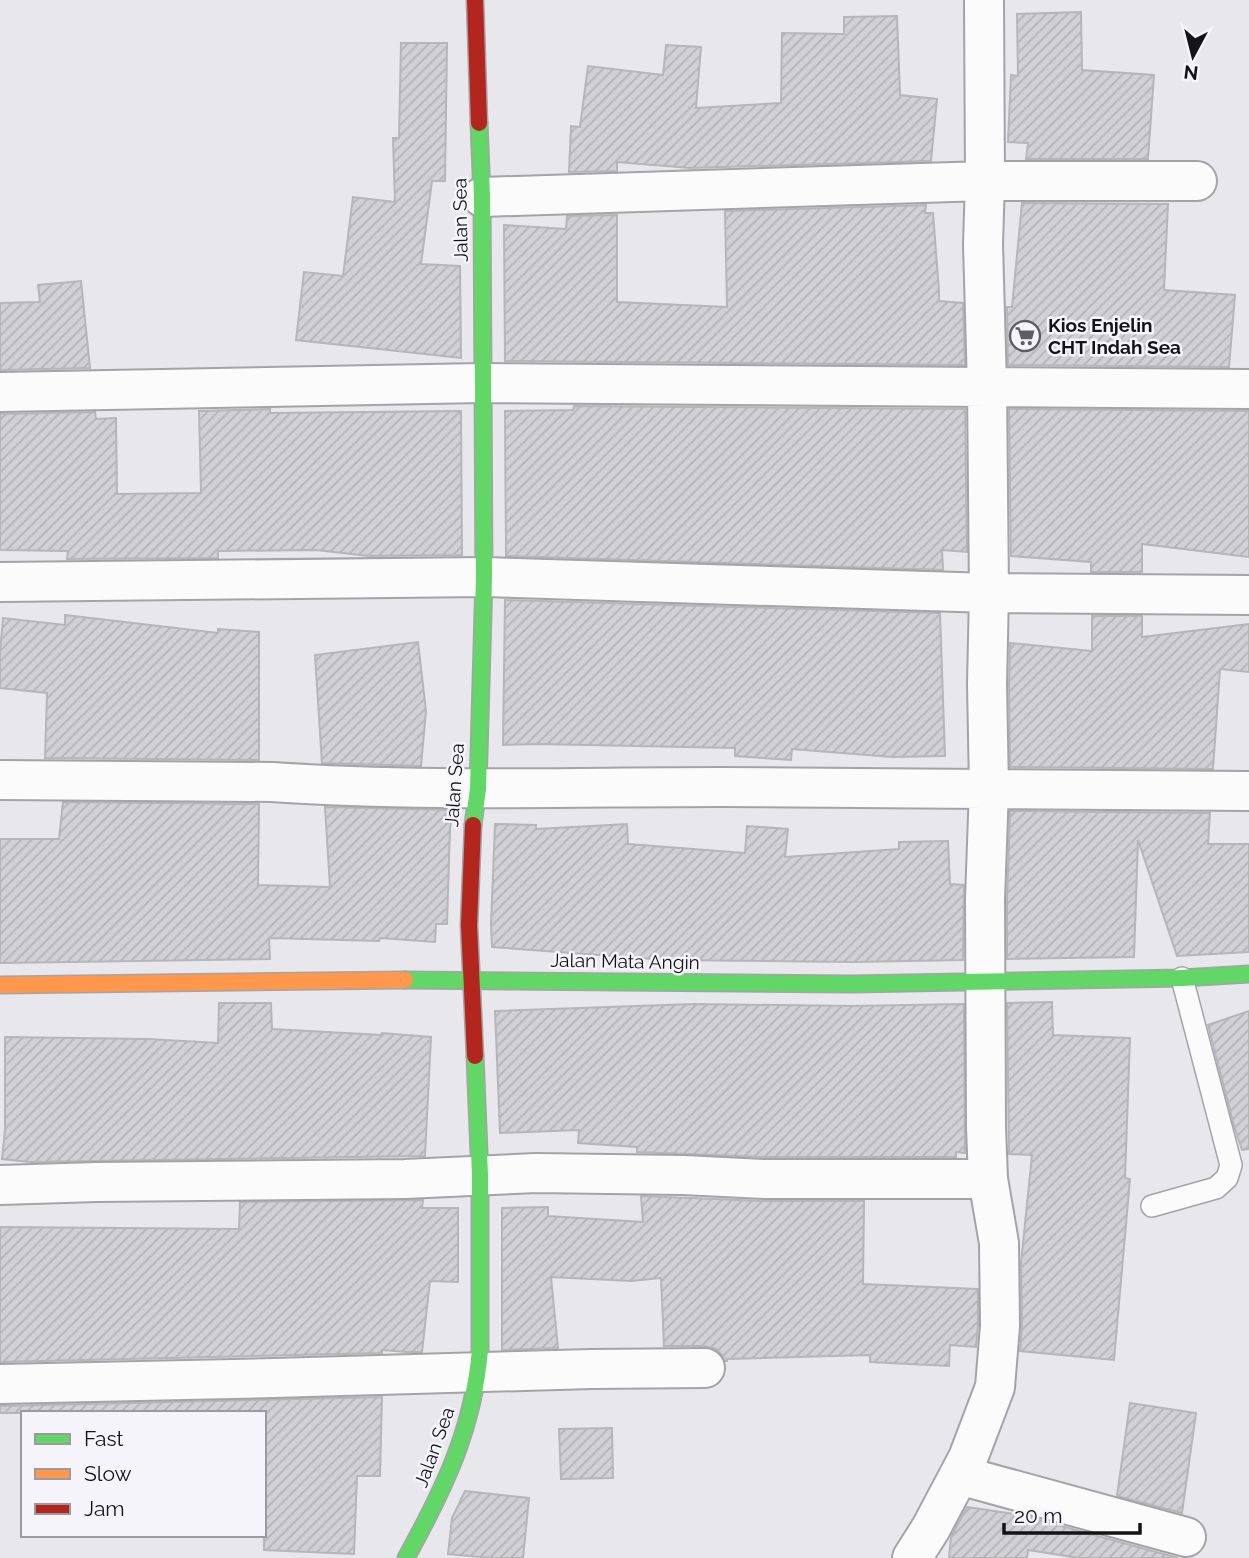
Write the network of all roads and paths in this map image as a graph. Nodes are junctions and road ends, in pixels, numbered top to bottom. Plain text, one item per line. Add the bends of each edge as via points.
1 (475, 0) edge
2 (984, 0) edge
3 (985, 181) junction
4 (1196, 181) dead end
5 (482, 197) junction
6 (482, 383) junction
7 (987, 386) junction
8 (1249, 388) edge
9 (0, 392) edge
10 (484, 577) junction
11 (0, 582) edge
12 (989, 593) junction
13 (1249, 595) edge
14 (0, 780) edge
15 (478, 789) junction
16 (989, 789) junction
17 (1249, 790) edge
18 (1249, 974) edge
19 (1182, 978) junction
20 (472, 980) junction
21 (985, 982) junction
22 (0, 985) edge
23 (480, 1176) junction
24 (988, 1180) junction
25 (0, 1185) edge
26 (1152, 1206) dead end
27 (705, 1367) dead end
28 (478, 1373) junction
29 (0, 1384) edge
30 (959, 1475) junction
31 (1186, 1536) dead end
32 (406, 1558) edge
33 (912, 1558) edge

1 - 5 street, Jalan Sea
2 - 3 street
3 - 4 street
3 - 5 street
3 - 7 street
5 - 6 street, Jalan Sea
6 - 7 street
6 - 9 street
6 - 10 street, Jalan Sea
7 - 8 street
7 - 12 street
10 - 11 street
10 - 12 street
10 - 15 street, Jalan Sea
12 - 13 street
12 - 16 street
14 - 15 street
15 - 16 street
15 - 20 street, Jalan Sea via 472,829
16 - 17 street
16 - 21 street
18 - 19 street, Jalan Mata Angin
19 - 21 street, Jalan Mata Angin
19 - 26 lane via 1231,1165 1227,1178 1216,1188
20 - 21 street, Jalan Mata Angin
20 - 22 street, Jalan Mata Angin
20 - 23 street, Jalan Sea
21 - 24 street
23 - 24 street via 562,1173
23 - 25 street
23 - 28 street, Jalan Sea
24 - 30 street via 999,1243 995,1387
27 - 28 street
28 - 29 street
28 - 32 street, Jalan Sea via 465,1434
30 - 31 street
30 - 33 street

